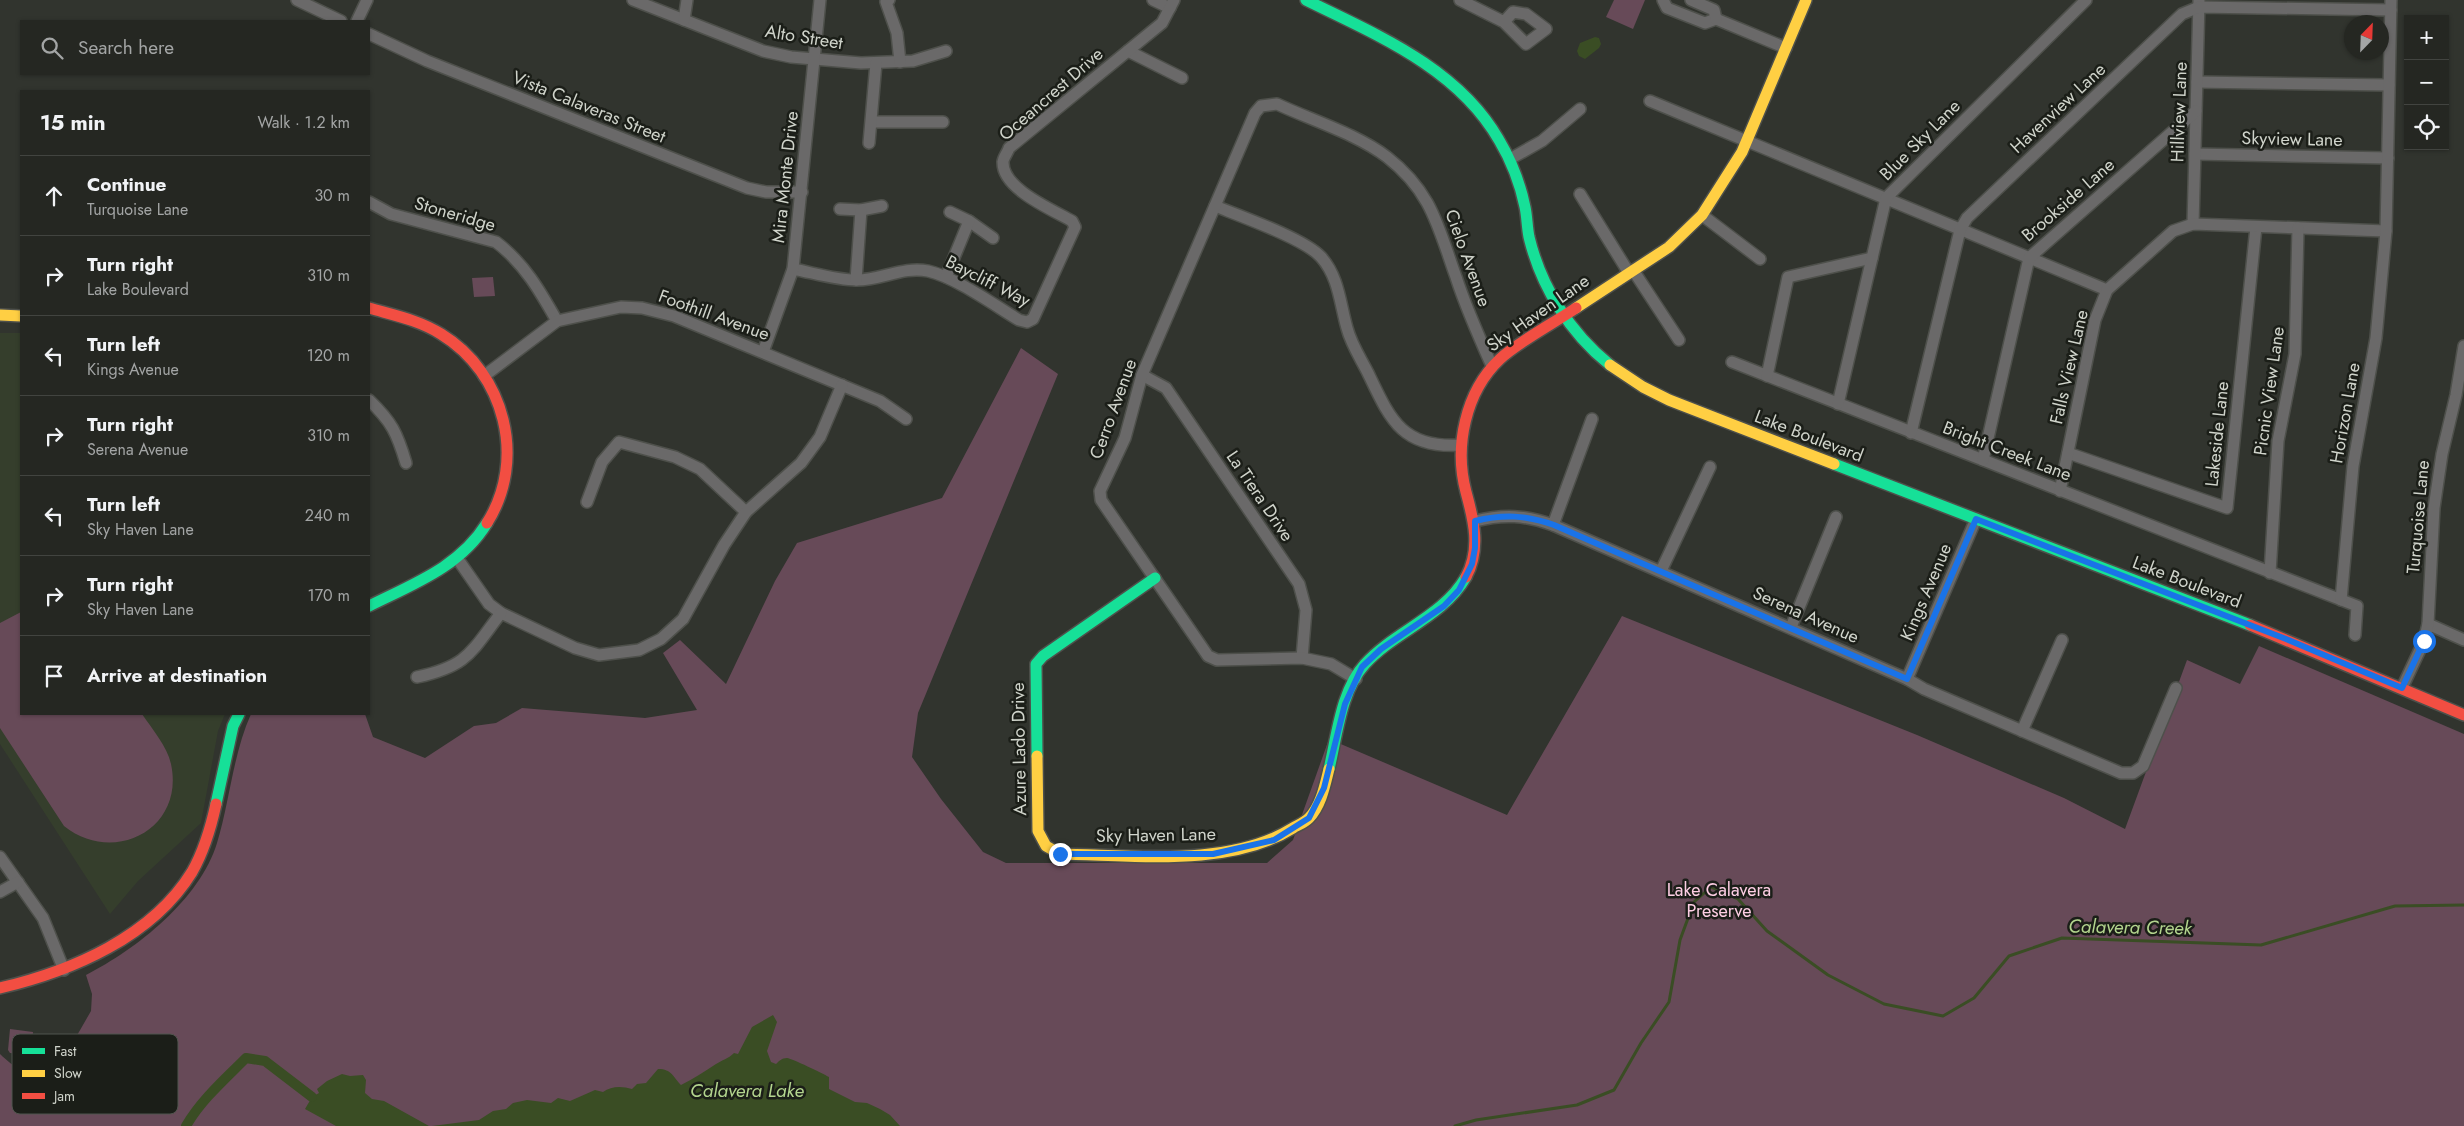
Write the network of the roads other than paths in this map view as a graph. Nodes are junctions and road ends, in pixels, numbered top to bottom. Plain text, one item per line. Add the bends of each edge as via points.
1 (296, 0) edge
2 (366, 0) edge
3 (633, 0) edge
4 (687, 0) edge
5 (820, 0) edge
6 (889, 0) edge
7 (1153, 0) edge
8 (1306, 0) edge
9 (1460, 0) edge
10 (1663, 0) edge
11 (1691, 0) edge
12 (1806, 0) edge
13 (2086, 0) edge
14 (1172, 4) edge
15 (2200, 4) edge
16 (2391, 5) edge
17 (1716, 19) junction
18 (339, 20) edge
19 (357, 20) edge
20 (684, 20) junction
21 (1504, 22) dead end
22 (370, 34) edge
23 (1786, 48) junction
24 (946, 51) dead end
25 (1128, 51) junction
26 (814, 59) junction
27 (900, 62) junction
28 (876, 63) junction
29 (1182, 78) dead end
30 (2197, 82) junction
31 (2389, 85) junction
32 (1650, 101) dead end
33 (1268, 104) joint
34 (1580, 109) dead end
35 (2196, 111) junction
36 (872, 122) junction
37 (942, 122) dead end
38 (1746, 141) junction
39 (869, 143) dead end
40 (2195, 154) junction
41 (2388, 158) junction
42 (1510, 159) junction
43 (802, 192) junction
44 (1580, 194) dead end
45 (1886, 198) junction
46 (370, 203) edge
47 (882, 206) dead end
48 (1215, 206) junction
49 (840, 209) dead end
50 (861, 210) junction
51 (950, 212) dead end
52 (1702, 215) junction
53 (969, 221) junction
54 (1073, 223) joint
55 (2193, 224) junction
56 (2256, 227) junction
57 (2298, 228) junction
58 (1960, 230) junction
59 (2386, 231) junction
60 (993, 238) dead end
61 (1872, 258) junction
62 (2029, 258) junction
63 (1760, 259) dead end
64 (793, 269) junction
65 (1631, 271) junction
66 (946, 277) junction
67 (856, 280) junction
68 (2107, 290) junction
69 (370, 308) edge
70 (0, 315) edge
71 (20, 316) edge
72 (1562, 316) junction
73 (557, 321) junction
74 (1679, 340) dead end
75 (2464, 350) edge
76 (763, 352) junction
77 (1732, 362) dead end
78 (1492, 366) junction
79 (1142, 375) junction
80 (484, 376) junction
81 (1767, 376) junction
82 (842, 386) junction
83 (370, 401) edge
84 (1838, 404) junction
85 (906, 419) dead end
86 (1592, 420) dead end
87 (1911, 433) junction
88 (1461, 445) junction
89 (2068, 453) junction
90 (1983, 460) junction
91 (406, 463) dead end
92 (1710, 467) dead end
93 (2060, 491) junction
94 (587, 502) dead end
95 (746, 512) junction
96 (1836, 517) dead end
97 (1976, 519) junction
98 (1475, 521) junction
99 (1554, 525) junction
100 (457, 558) junction
101 (1661, 571) junction
102 (2270, 572) junction
103 (1156, 578) junction
104 (2342, 600) junction
105 (370, 605) edge
106 (501, 613) junction
107 (2428, 624) junction
108 (1792, 627) junction
109 (2355, 635) dead end
110 (2062, 640) dead end
111 (2464, 640) edge
112 (1302, 658) junction
113 (417, 677) dead end
114 (1356, 679) junction
115 (1907, 679) junction
116 (2176, 688) dead end
117 (2402, 688) junction
118 (238, 715) edge
119 (2464, 715) edge
120 (2022, 731) junction
121 (1038, 831) joint
122 (0, 857) edge
123 (18, 882) junction
124 (0, 892) edge
125 (64, 970) junction
126 (0, 988) edge

1 - 18 street
2 - 19 street
3 - 20 street, Alto Street
4 - 20 street
5 - 26 street, Mira Monte Drive
6 - 27 street via 886,2 897,33
7 - 14 street
8 - 42 street, Lake Boulevard via 1401,49 1444,76 1487,121
9 - 21 street
10 - 17 street via 1667,8 1705,24
11 - 17 street via 1714,10
12 - 23 street, Sky Haven Lane
13 - 45 street, Blue Sky Lane
14 - 25 street, Oceancrest Drive via 1162,22
15 - 16 street, Havenview Lane
15 - 30 street, Hillview Lane
15 - 58 street, Havenview Lane via 2182,14 1967,218
16 - 31 street, Horizon Lane
17 - 23 street
20 - 26 street, Alto Street via 763,51
22 - 43 street, Vista Calaveras Street via 427,61 747,188 766,192
23 - 38 street, Sky Haven Lane
24 - 27 street, Alto Street
25 - 29 street
25 - 54 street, Oceancrest Drive via 1009,148 1003,162 1005,172 1021,193
26 - 28 street, Alto Street
26 - 43 street, Mira Monte Drive
27 - 28 street, Alto Street
28 - 36 street
30 - 31 street
30 - 35 street, Hillview Lane
31 - 41 street, Horizon Lane
32 - 38 street
33 - 48 street, Cerro Avenue via 1255,113
33 - 78 street, Cielo Avenue via 1277,104 1366,144 1407,174 1438,223 1476,332
34 - 42 street via 1542,141
35 - 40 street, Hillview Lane
35 - 62 street, Brookside Lane
36 - 37 street
36 - 39 street
38 - 45 street
38 - 52 street, Sky Haven Lane
40 - 41 street, Skyview Lane
40 - 55 street, Hillview Lane
41 - 59 street, Horizon Lane
42 - 72 street, Lake Boulevard via 1525,207 1529,236 1547,290
43 - 64 street, Mira Monte Drive
44 - 65 street
45 - 58 street
45 - 61 street, Blue Sky Lane
46 - 73 street, Stoneridge via 391,214 496,242 532,278
47 - 50 street
48 - 79 street, Cerro Avenue
48 - 88 street via 1302,243 1321,257 1335,280 1348,330 1388,415 1414,438 1443,446
49 - 50 street
50 - 67 street
51 - 53 street
52 - 63 street
52 - 65 street, Sky Haven Lane via 1669,247
53 - 60 street
53 - 66 street
54 - 66 street, Baycliff Way via 1075,227 1033,320 1018,320
55 - 56 street, Falls View Lane
55 - 68 street, Falls View Lane via 2173,231
56 - 57 street, Falls View Lane
56 - 89 street, Lakeside Lane via 2227,508
57 - 59 street, Falls View Lane
57 - 102 street, Picnic View Lane via 2295,354 2278,441
58 - 62 street
58 - 87 street, Havenview Lane
59 - 104 street, Horizon Lane via 2376,338 2353,466
61 - 81 street via 1788,277
61 - 84 street, Blue Sky Lane
62 - 68 street
62 - 90 street, Brookside Lane
64 - 67 street, Baycliff Way
64 - 76 street, Mira Monte Drive
65 - 72 street, Sky Haven Lane
65 - 74 street
66 - 67 street, Baycliff Way via 914,270 877,279
68 - 89 street, Falls View Lane via 2094,320
69 - 80 street via 422,324 450,340
70 - 71 street
72 - 78 street, Sky Haven Lane
72 - 97 street, Lake Boulevard via 1608,364 1649,392
73 - 76 street, Foothill Avenue via 621,307 642,308 674,316
73 - 80 street, Foothill Avenue
75 - 107 street, Turquoise Lane via 2434,508
76 - 82 street, Foothill Avenue
77 - 81 street, Bright Creek Lane
78 - 88 street, Sky Haven Lane via 1472,403
79 - 103 street, Cerro Avenue via 1125,438 1100,491 1101,500
79 - 112 street, La Tiera Drive via 1166,388 1299,584 1306,610
80 - 100 street via 500,401 508,431 506,479 498,507 478,539
81 - 84 street, Bright Creek Lane
82 - 85 street, Foothill Avenue via 880,401
82 - 95 street via 820,438 801,464
83 - 91 street via 388,418
84 - 87 street, Bright Creek Lane
86 - 99 street
87 - 90 street, Bright Creek Lane
88 - 98 street, Sky Haven Lane via 1462,474
89 - 93 street, Falls View Lane
90 - 93 street, Bright Creek Lane
92 - 101 street
93 - 102 street, Bright Creek Lane
94 - 95 street via 602,462 619,442 675,457 700,469
95 - 106 street via 683,619 661,639 639,650 599,655 575,648
96 - 108 street
97 - 115 street, Kings Avenue
97 - 117 street, Lake Boulevard via 2286,639
98 - 99 street, Serena Avenue via 1494,516 1518,516
98 - 114 street, Sky Haven Lane via 1472,564 1459,590 1444,606 1381,649 1362,667
99 - 101 street, Serena Avenue
100 - 105 street
100 - 106 street via 489,604
101 - 108 street, Serena Avenue
102 - 104 street, Bright Creek Lane
103 - 112 street, Cerro Avenue via 1208,656 1217,660
103 - 121 street, Azure Lado Drive via 1036,664
104 - 109 street, Bright Creek Lane via 2357,606
106 - 113 street via 466,658 449,668
107 - 111 street
107 - 117 street, Turquoise Lane via 2424,641
108 - 115 street, Serena Avenue
110 - 120 street
112 - 114 street, Cerro Avenue via 1331,664
114 - 121 street, Sky Haven Lane via 1345,704 1324,788 1313,811 1309,818 1274,840 1213,854 1060,854 1041,842
115 - 120 street, Serena Avenue
116 - 120 street, Serena Avenue via 2143,766 2133,773 2116,771
117 - 119 street, Lake Boulevard
118 - 125 street via 233,726 205,844 189,877 140,926 107,949
122 - 123 street
123 - 124 street
123 - 125 street via 43,918
125 - 126 street via 25,984

